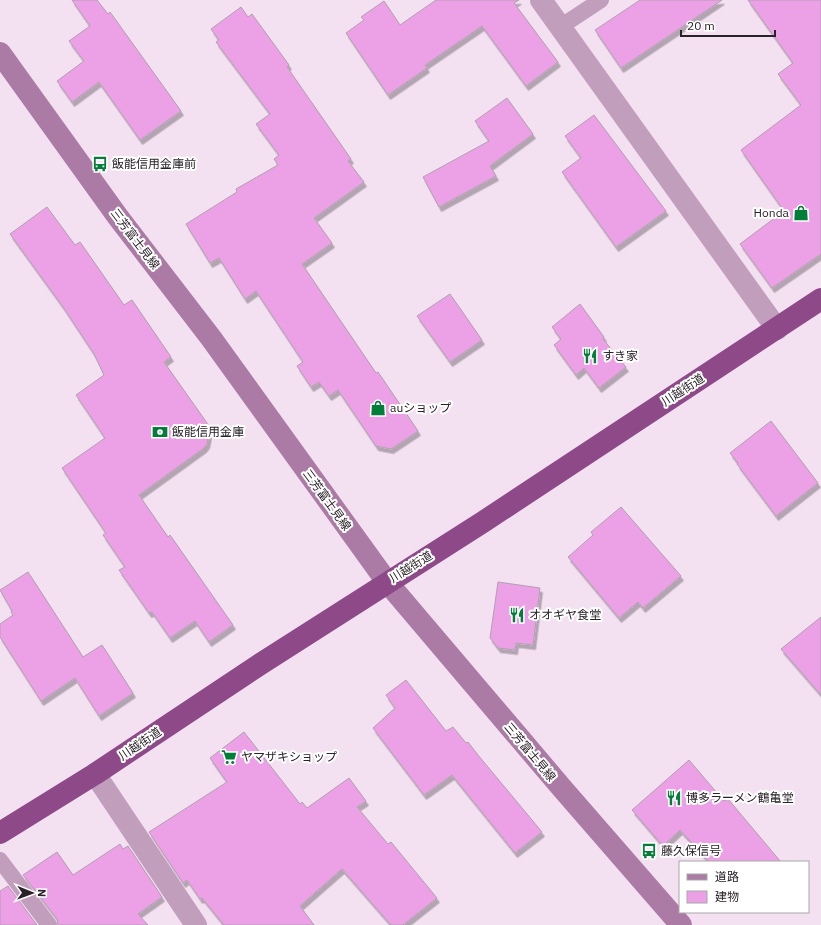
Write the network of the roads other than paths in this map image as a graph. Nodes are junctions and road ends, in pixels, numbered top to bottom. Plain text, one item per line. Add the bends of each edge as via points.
1 (541, 0) edge
2 (601, 0) edge
3 (560, 27) junction
4 (0, 53) edge
5 (821, 300) edge
6 (777, 329) junction
7 (386, 582) junction
8 (95, 774) junction
9 (0, 833) edge
10 (0, 860) edge
11 (49, 925) edge
12 (196, 925) edge
13 (681, 925) edge

1 - 3 street
2 - 3 lane
3 - 6 street
4 - 7 main road, 三芳富士見線 via 118,217 216,344
5 - 6 highway, 川越街道
6 - 7 highway, 川越街道 via 483,522
7 - 8 highway, 川越街道
7 - 13 main road, 三芳富士見線
8 - 9 highway, 川越街道
8 - 12 street
10 - 11 lane

